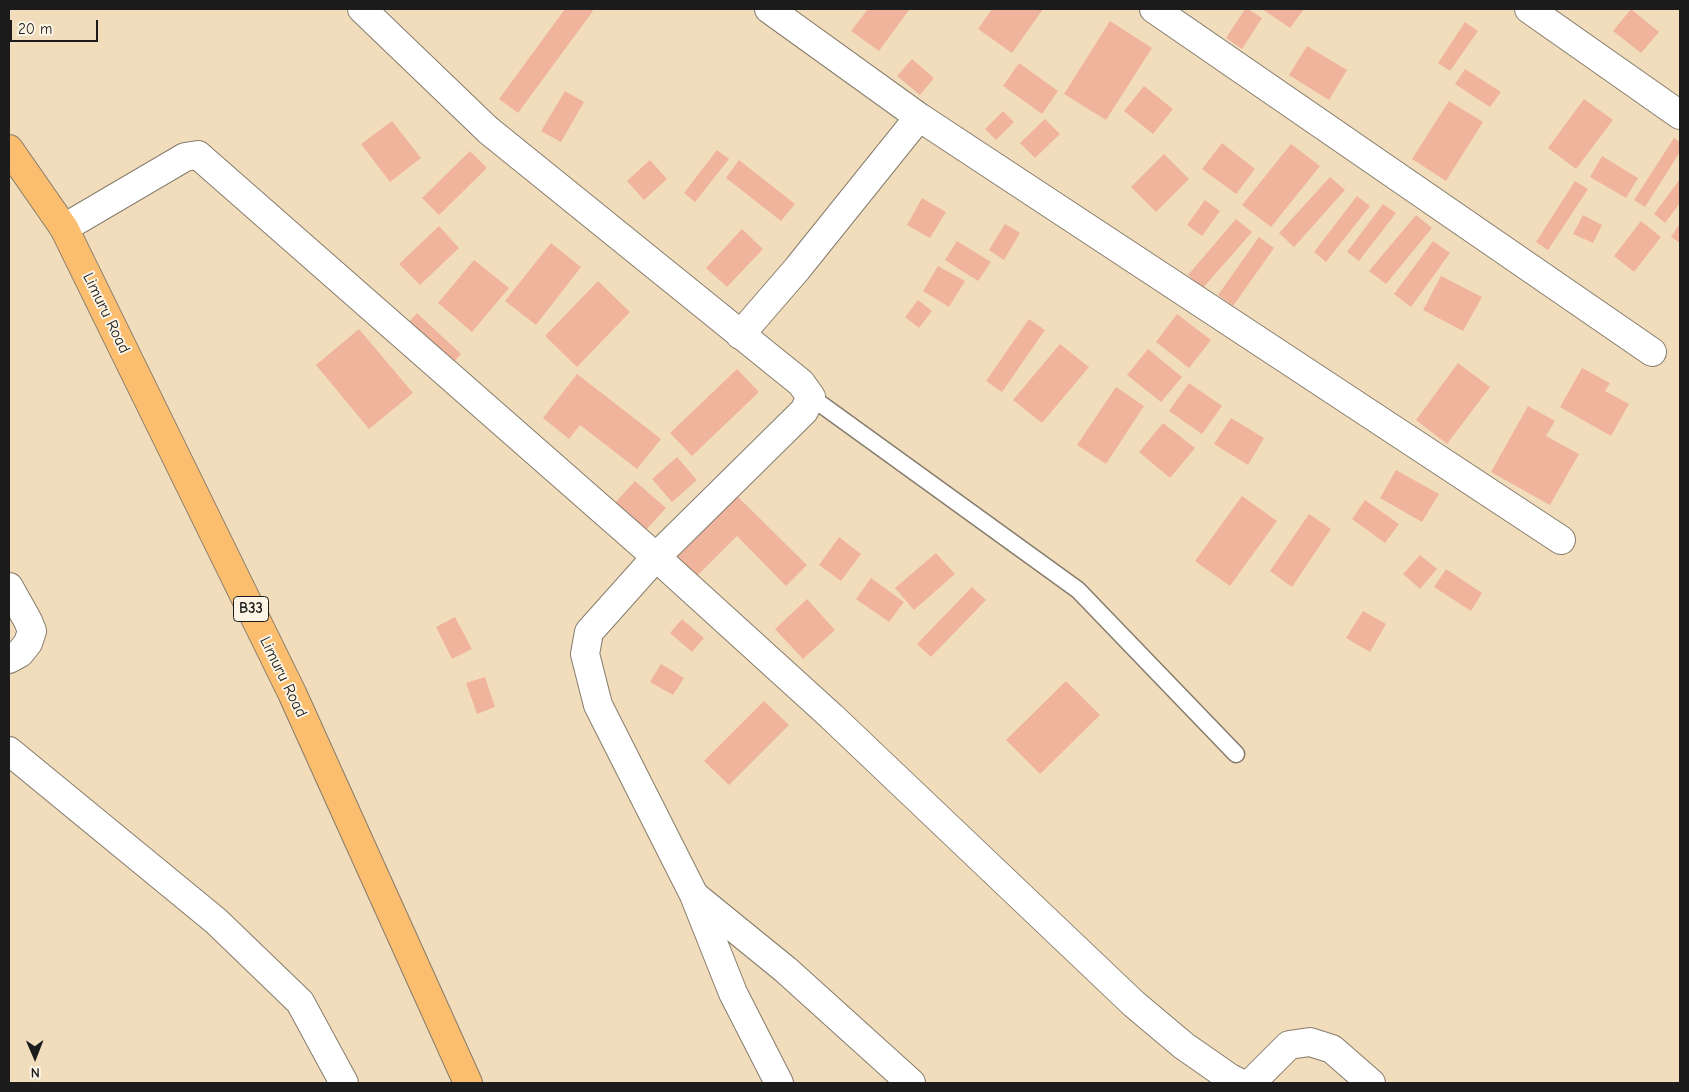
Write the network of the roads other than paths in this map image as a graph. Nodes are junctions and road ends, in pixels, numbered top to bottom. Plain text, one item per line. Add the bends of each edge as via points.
1 (362, 9) edge
2 (768, 9) edge
3 (1154, 9) edge
4 (1529, 9) edge
5 (1680, 115) edge
6 (919, 117) junction
7 (9, 149) edge
8 (64, 228) junction
9 (740, 335) junction
10 (1652, 352) dead end
11 (811, 397) junction
12 (1561, 540) dead end
13 (656, 557) junction
14 (9, 587) edge
15 (9, 659) edge
16 (9, 750) edge
17 (1236, 754) dead end
18 (694, 895) junction
19 (344, 1083) edge
20 (468, 1083) edge
21 (779, 1083) edge
22 (911, 1083) edge
23 (1240, 1083) edge
24 (1251, 1083) edge
25 (1371, 1083) edge

1 - 9 street via 488,130
2 - 6 street
3 - 10 street
4 - 5 street
6 - 9 street
6 - 12 street
7 - 8 highway, Limuru Road / B33
8 - 13 street via 185,157 198,155
8 - 20 highway, Limuru Road / B33 via 292,693
9 - 11 street via 801,383
11 - 13 street via 804,411
11 - 17 lane via 1078,590
13 - 18 street via 589,632 585,654 598,705
13 - 23 street via 831,716 1134,1004 1184,1046
14 - 15 street via 32,632 20,653
16 - 19 street via 216,920 300,1002
18 - 21 street via 733,993
18 - 22 street via 786,970
24 - 25 street via 1289,1045 1310,1042 1332,1049

